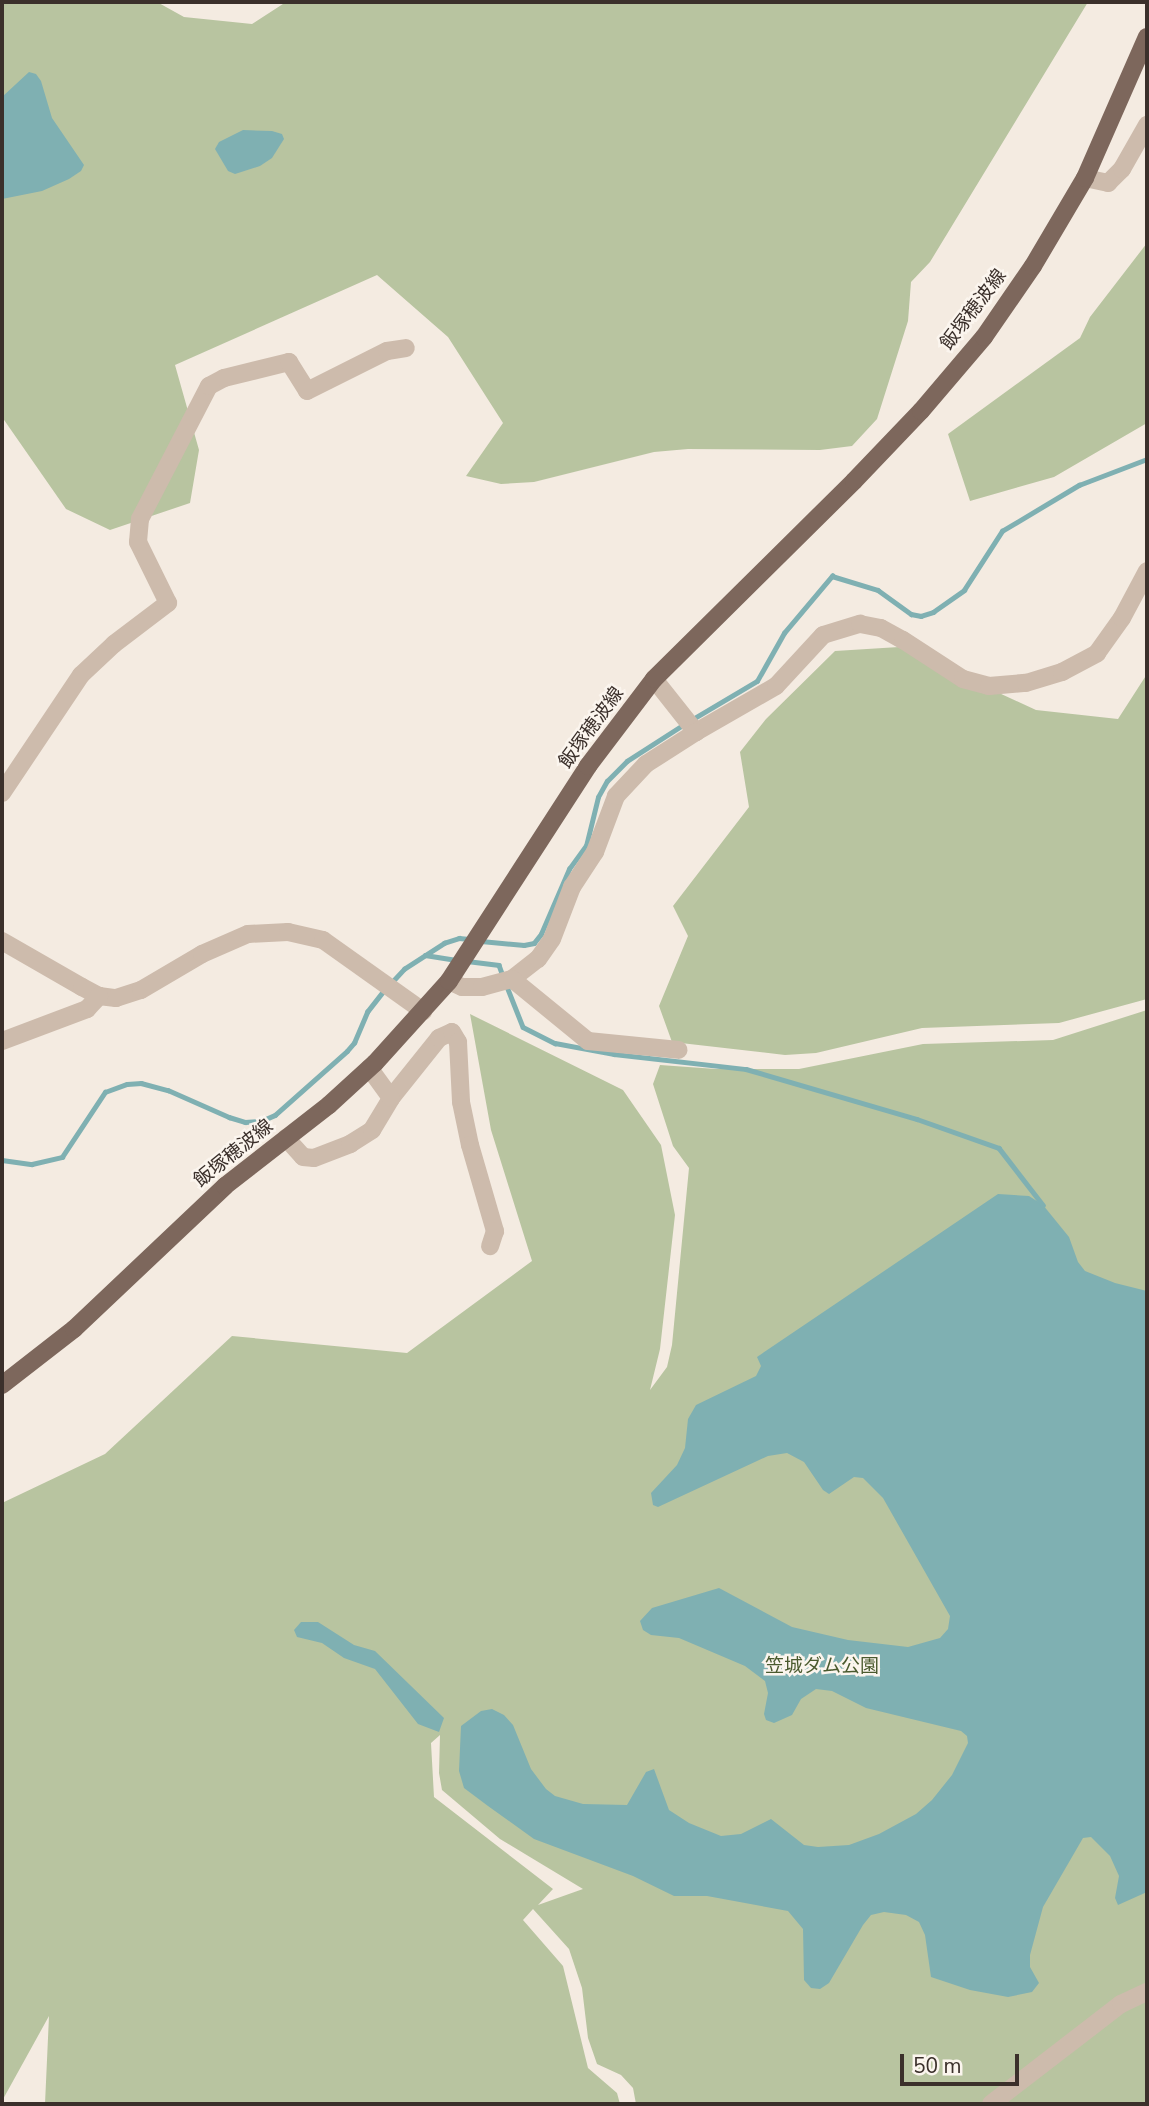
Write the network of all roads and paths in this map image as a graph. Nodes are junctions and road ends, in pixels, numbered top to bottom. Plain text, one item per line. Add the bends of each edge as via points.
1 (1147, 37) edge
2 (1147, 125) edge
3 (1085, 178) junction
4 (405, 348) dead end
5 (1147, 571) edge
6 (654, 680) junction
7 (696, 732) junction
8 (2, 793) edge
9 (2, 941) edge
10 (512, 979) junction
11 (449, 981) junction
12 (99, 996) junction
13 (423, 1011) junction
14 (2, 1041) edge
15 (679, 1050) dead end
16 (369, 1068) junction
17 (391, 1098) junction
18 (286, 1138) junction
19 (490, 1246) dead end
20 (2, 1385) edge
21 (1147, 1992) edge
22 (991, 2104) edge

1 - 3 main road, 飯塚穂波線
2 - 3 street via 1122,169 1108,183
3 - 6 main road, 飯塚穂波線 via 1033,265 966,358 854,481
4 - 8 street via 387,351 307,391 289,362 209,386 140,519 138,542 169,603 81,675
5 - 7 street via 1097,653 1062,672 989,686 963,679 881,628 860,624 823,635 776,686
6 - 7 street
6 - 11 main road, 飯塚穂波線 via 588,766
7 - 10 street via 646,764 616,796 595,852 572,887 552,939 538,959
9 - 12 street
10 - 11 street via 482,987
10 - 15 street via 587,1041
11 - 13 main road, 飯塚穂波線
12 - 13 street via 116,998 141,990 202,954 248,934 288,932 323,940
12 - 14 street via 87,1009
13 - 16 main road, 飯塚穂波線
16 - 17 street
16 - 18 main road, 飯塚穂波線
17 - 18 street via 372,1130 351,1144 314,1158 303,1157
17 - 19 street via 439,1038 452,1032 458,1042 461,1102 470,1145 495,1231
18 - 20 main road, 飯塚穂波線 via 225,1186 74,1329
21 - 22 street via 1121,2004

